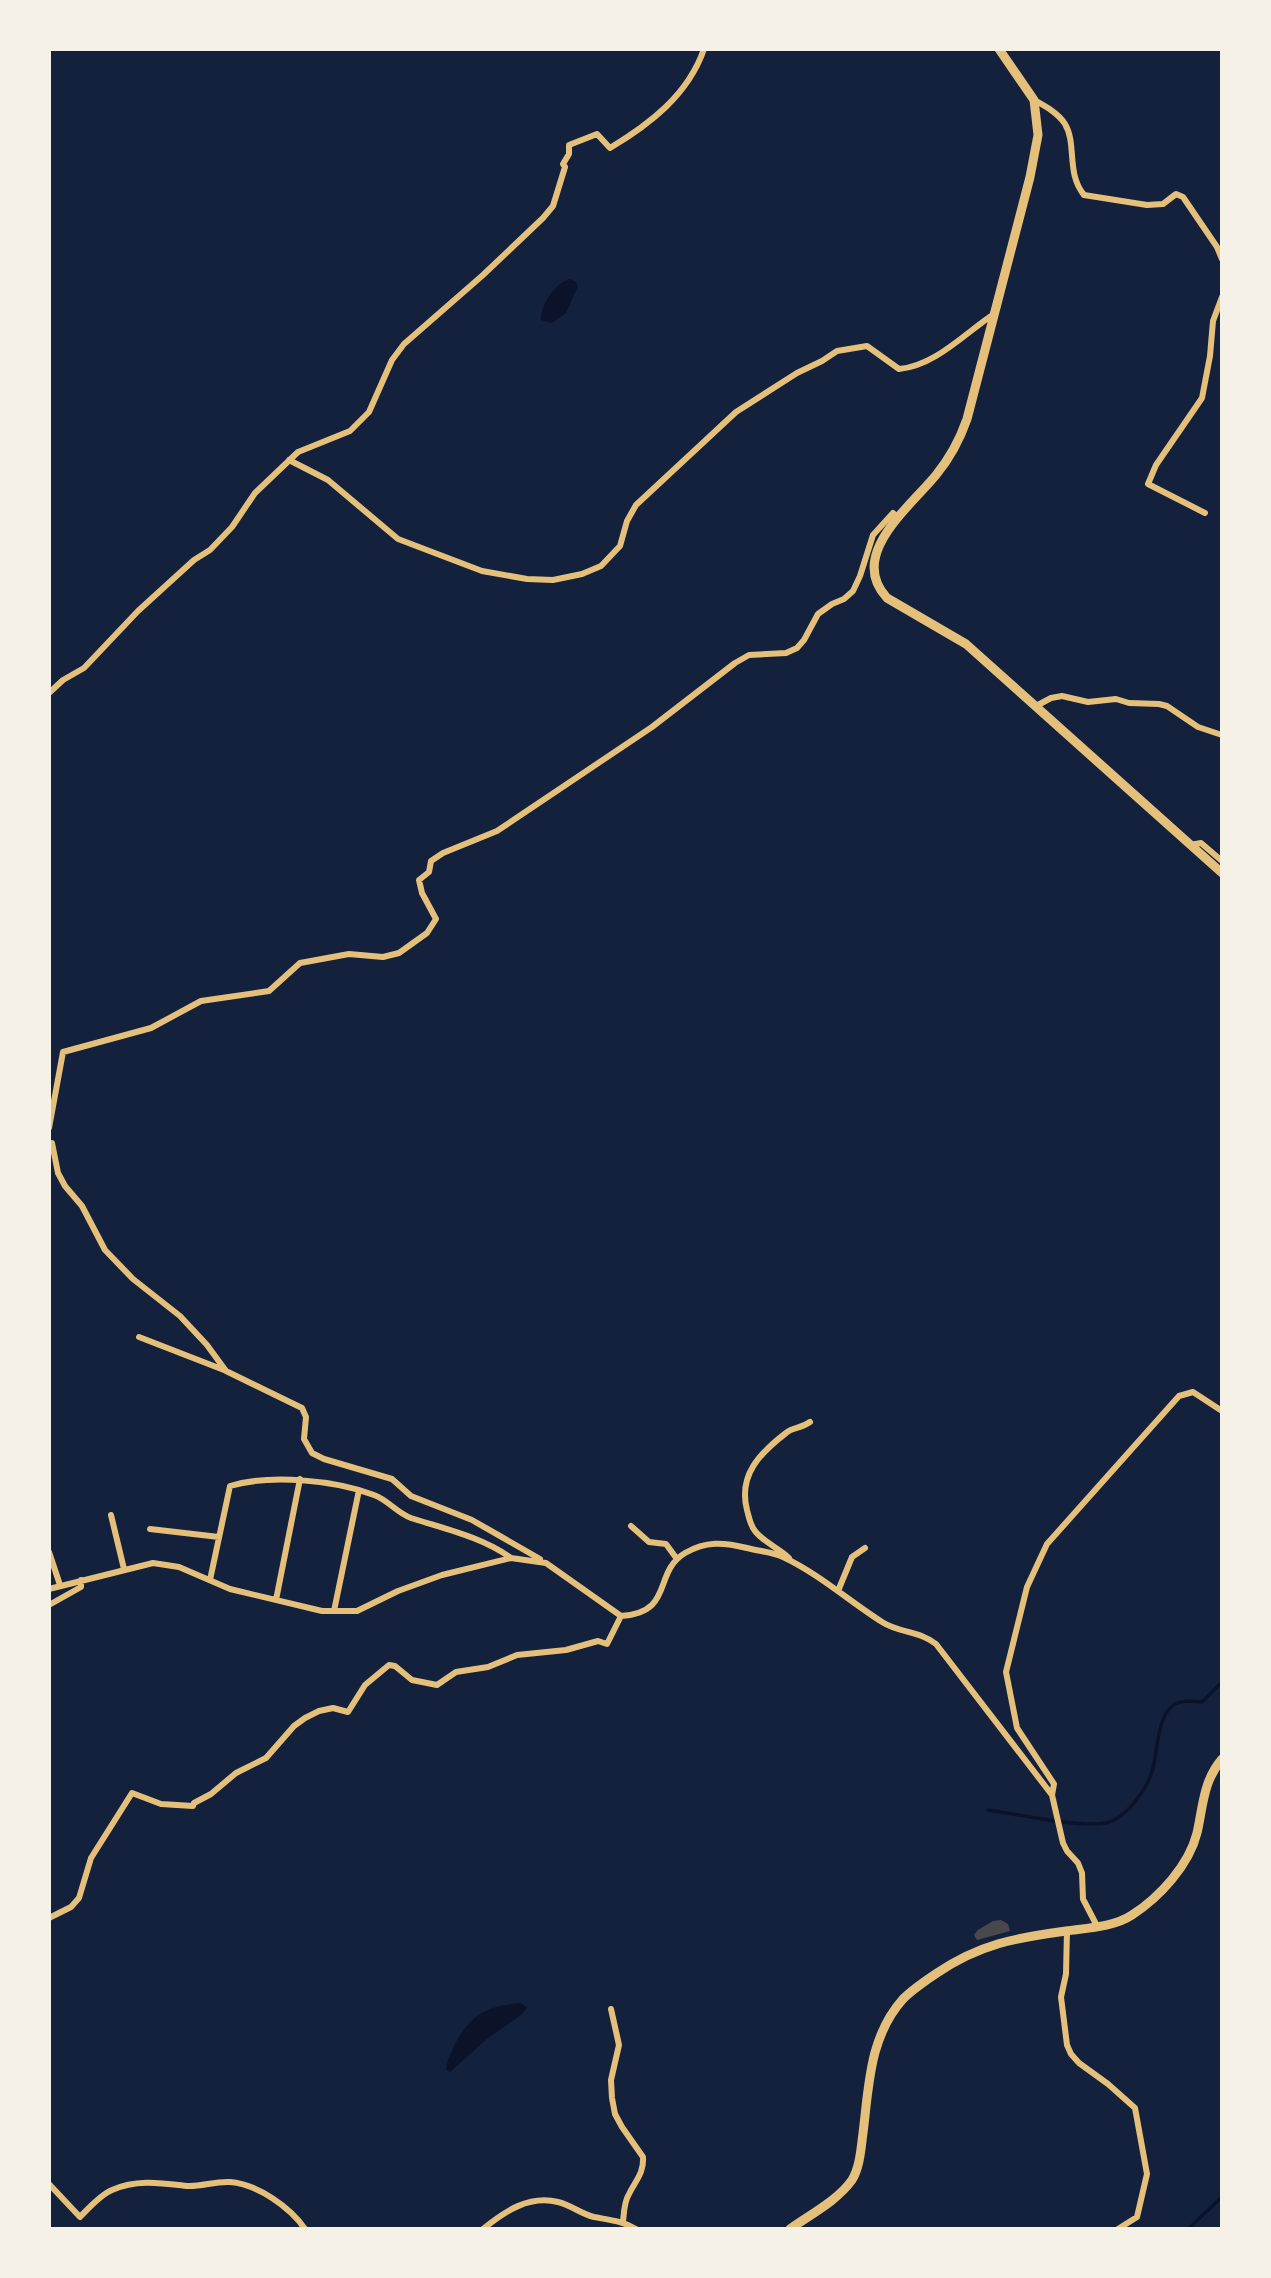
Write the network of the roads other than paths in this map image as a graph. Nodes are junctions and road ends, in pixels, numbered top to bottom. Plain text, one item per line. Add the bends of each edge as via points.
1 (704, 49) edge
2 (999, 49) edge
3 (1034, 100) junction
4 (1222, 259) edge
5 (1222, 297) edge
6 (995, 312) junction
7 (289, 460) junction
8 (1205, 513) dead end
9 (899, 517) junction
10 (49, 693) edge
11 (1035, 706) junction
12 (1222, 735) edge
13 (1190, 845) junction
14 (1222, 861) edge
15 (1222, 873) edge
16 (49, 1128) edge
17 (49, 1144) edge
18 (139, 1337) dead end
19 (226, 1371) junction
20 (1222, 1411) edge
21 (810, 1422) dead end
22 (300, 1479) junction
23 (359, 1490) junction
24 (111, 1515) dead end
25 (631, 1525) dead end
26 (150, 1530) dead end
27 (219, 1537) junction
28 (865, 1548) dead end
29 (49, 1552) edge
30 (511, 1558) junction
31 (677, 1559) junction
32 (792, 1562) junction
33 (546, 1563) junction
34 (124, 1569) junction
35 (81, 1580) junction
36 (210, 1580) junction
37 (60, 1585) junction
38 (49, 1589) edge
39 (838, 1591) junction
40 (276, 1600) junction
41 (49, 1605) edge
42 (334, 1611) junction
43 (621, 1616) junction
44 (1222, 1759) edge
45 (1052, 1795) junction
46 (49, 1918) edge
47 (1097, 1926) junction
48 (1068, 1930) junction
49 (611, 2009) dead end
50 (49, 2184) edge
51 (623, 2222) junction
52 (305, 2229) edge
53 (483, 2229) edge
54 (636, 2229) edge
55 (790, 2229) edge
56 (1118, 2229) edge

1 - 7 street via 684,85 649,123 610,148 597,134 569,145 560,187 543,218 404,344 369,412 350,431
2 - 3 main road
3 - 4 street via 1066,125 1076,180 1084,195 1147,205 1163,204 1176,194 1183,197
3 - 6 main road via 1038,135
5 - 8 street via 1213,321 1202,398 1147,484
6 - 7 street via 934,357 911,368 899,369 867,346 853,347 776,385 736,412 636,505 620,546 601,566 563,578 527,579 482,570 398,539 328,481
6 - 9 main road via 960,439
7 - 10 street via 255,493 210,550 138,611 84,668
9 - 11 main road via 876,551 874,575 882,592 966,644
9 - 16 street via 893,513 873,535 853,591 818,614 797,648 786,653 749,654 652,727 497,831 431,861 429,872 419,880 436,919 413,944 383,957 349,954 300,963 269,991 201,1002 151,1028 63,1052
11 - 12 street via 1062,696 1088,702 1116,699 1159,704
11 - 13 main road
13 - 14 street via 1200,843
13 - 15 main road
17 - 19 street via 58,1173 105,1250 180,1317
18 - 19 street
19 - 33 street via 302,1408 304,1439 312,1453 392,1479 411,1496 472,1520
20 - 45 street via 1193,1392 1179,1396 1047,1544 1027,1587 1006,1672 1017,1728 1054,1784
21 - 32 street via 800,1430 788,1431 756,1461 744,1488 756,1533
22 - 23 street
22 - 27 street via 230,1486
22 - 40 street
23 - 30 street via 407,1516 465,1535
23 - 42 street
24 - 34 street
25 - 31 street via 649,1542 666,1544
26 - 27 street
27 - 36 street
28 - 39 street via 852,1557
29 - 37 street
30 - 33 street
30 - 42 street via 442,1575 356,1611
31 - 32 street via 716,1543
31 - 43 street via 654,1604 636,1615
32 - 39 street
33 - 43 street
34 - 35 street
34 - 36 street via 153,1563 179,1567
35 - 37 street
35 - 41 street via 81,1587
36 - 40 street
37 - 38 street
39 - 45 street via 884,1624 928,1637 936,1644
40 - 42 street
43 - 46 street via 607,1644 598,1641 517,1655 488,1667 456,1672 437,1685 414,1681 389,1665 365,1685 348,1712 333,1707 304,1718 266,1758 236,1773 193,1806 161,1804 132,1793 91,1858 79,1898
44 - 47 main road via 1212,1771 1197,1834 1183,1864 1161,1891 1132,1915
45 - 47 street via 1067,1851 1082,1873 1083,1899
47 - 48 main road
48 - 55 main road via 984,1947 942,1969 905,1997 886,2023 873,2057 854,2177 834,2199
48 - 56 street via 1061,1997 1067,2045 1079,2063 1135,2108 1147,2174 1138,2217
49 - 51 street via 619,2045 611,2080 615,2114 644,2165 625,2203
50 - 52 street via 80,2217 111,2190 131,2184 231,2182 277,2201
51 - 53 street via 594,2217 559,2202 538,2202 519,2204
51 - 54 street

